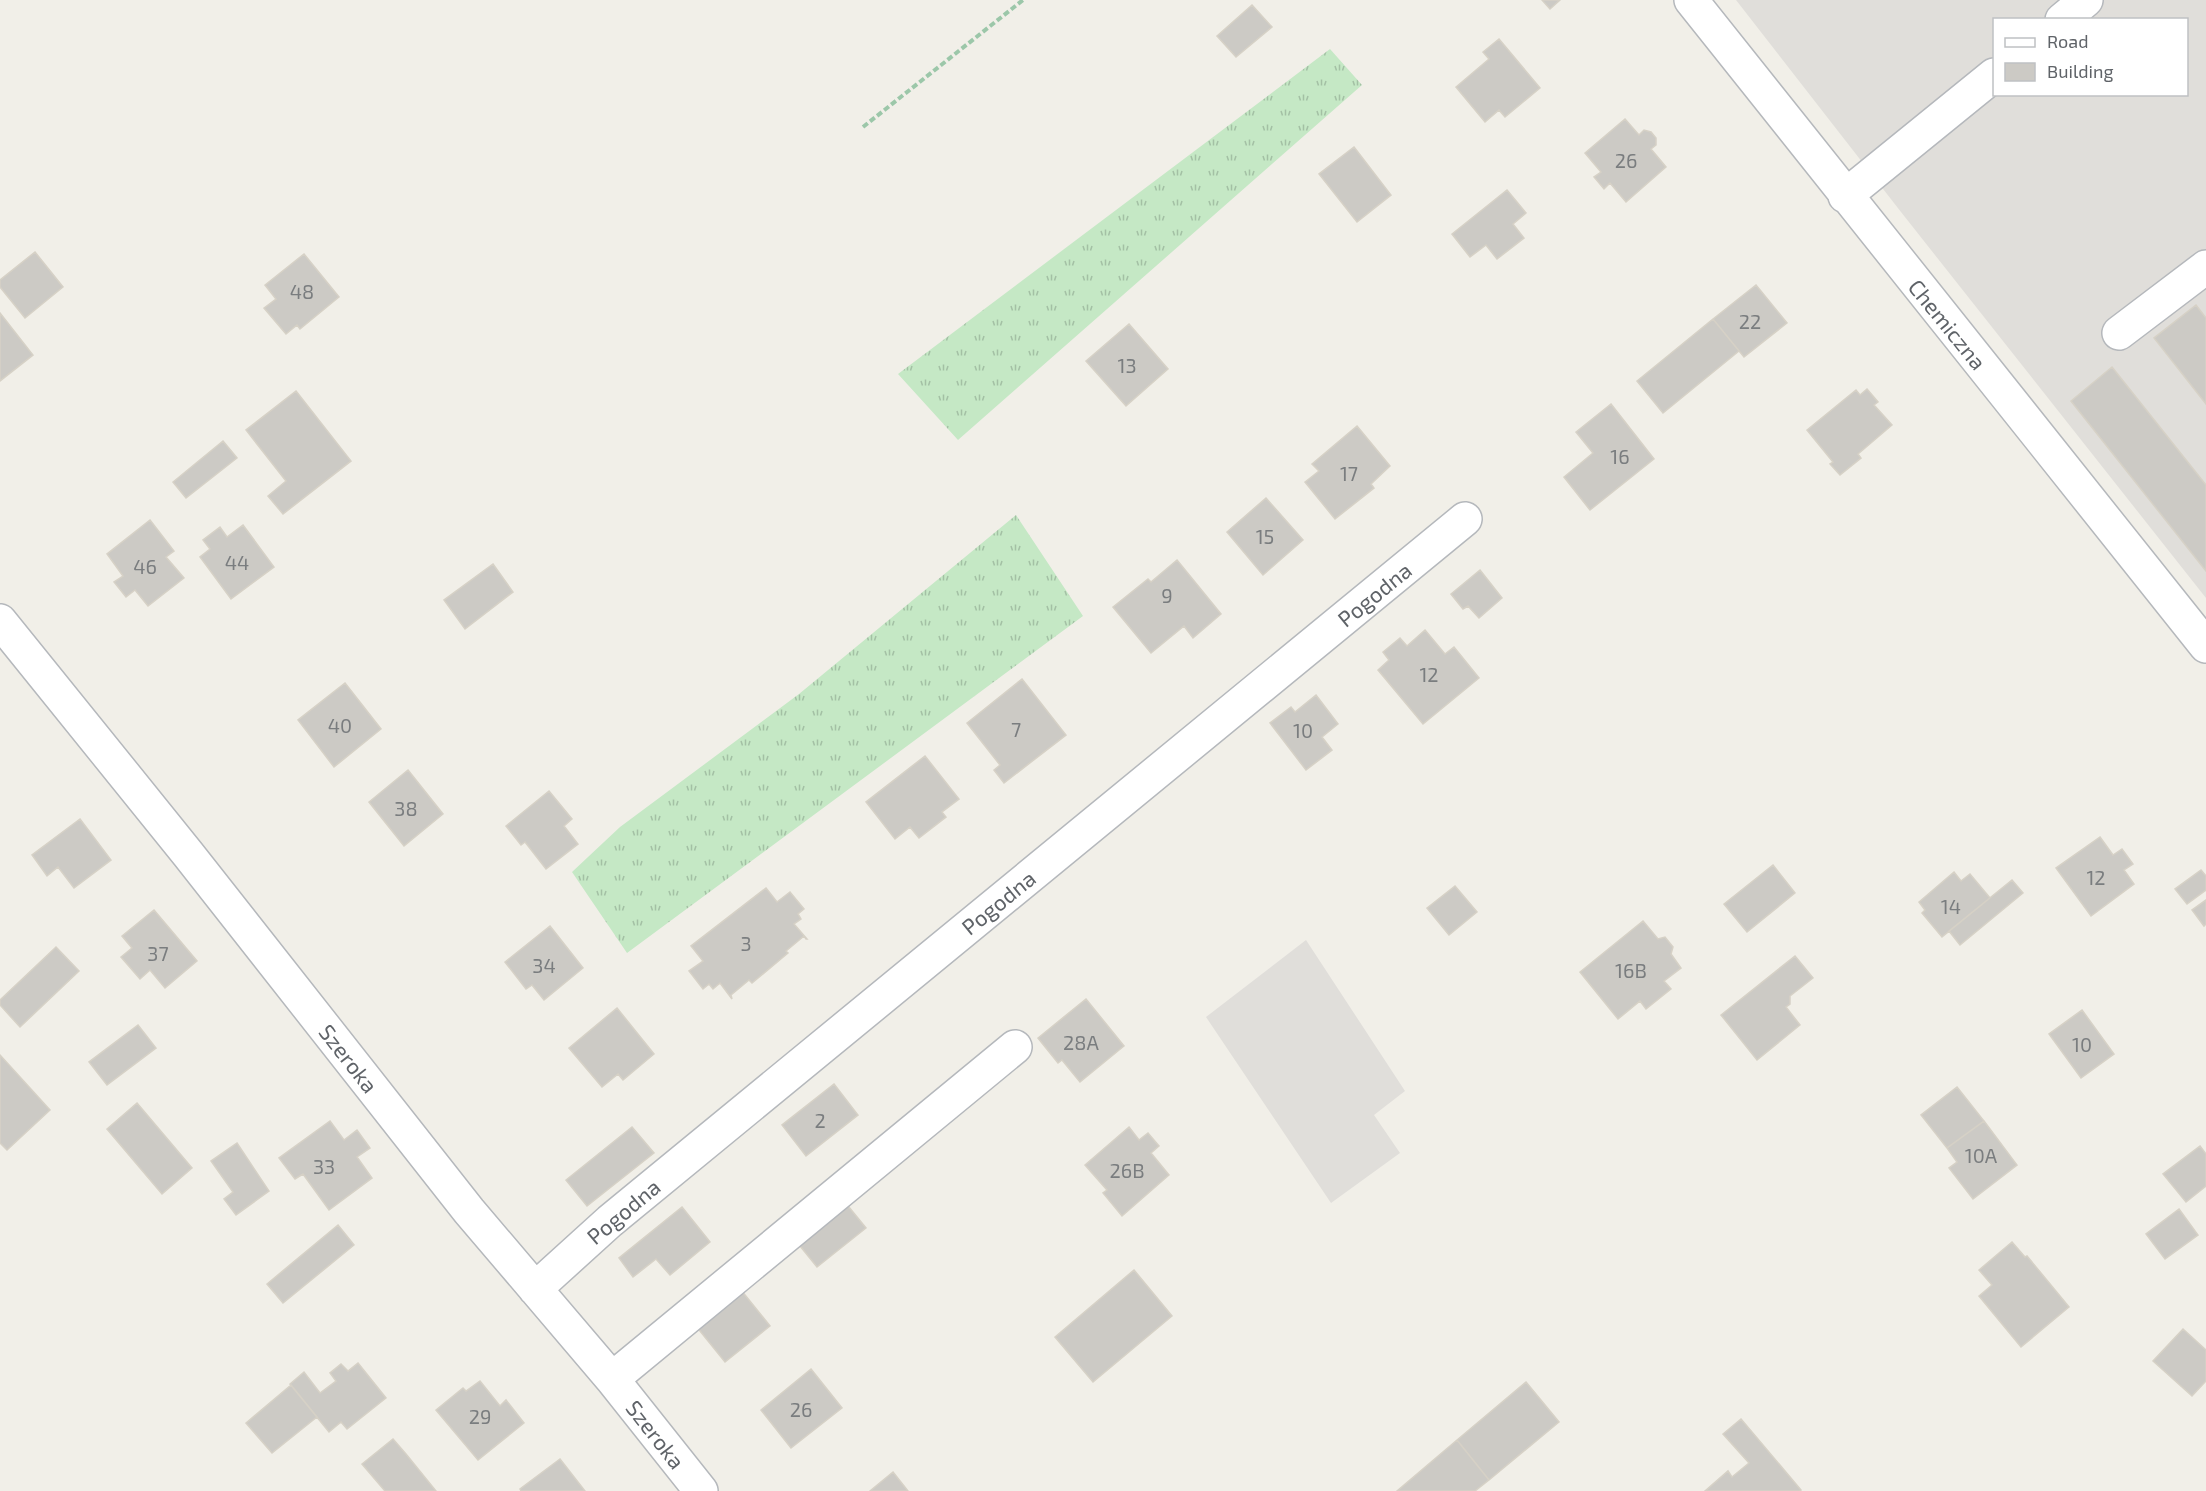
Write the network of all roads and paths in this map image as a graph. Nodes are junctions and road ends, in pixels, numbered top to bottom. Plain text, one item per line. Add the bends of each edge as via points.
1 (1023, 0) edge
2 (1690, 0) edge
3 (2086, 0) edge
4 (2064, 18) edge
5 (1993, 77) edge
6 (863, 127) dead end
7 (1845, 196) junction
8 (2206, 267) edge
9 (2119, 333) dead end
10 (1465, 519) dead end
11 (0, 621) edge
12 (2206, 646) edge
13 (1016, 1047) dead end
14 (535, 1288) junction
15 (612, 1378) junction
16 (701, 1491) edge

1 - 6 path
2 - 7 street, Chemiczna
3 - 4 street
5 - 7 street
7 - 12 street, Chemiczna
8 - 9 street
10 - 14 street, Pogodna via 610,1221
11 - 14 street, Szeroka via 462,1202
13 - 15 street
14 - 15 street, Szeroka
15 - 16 street, Szeroka

